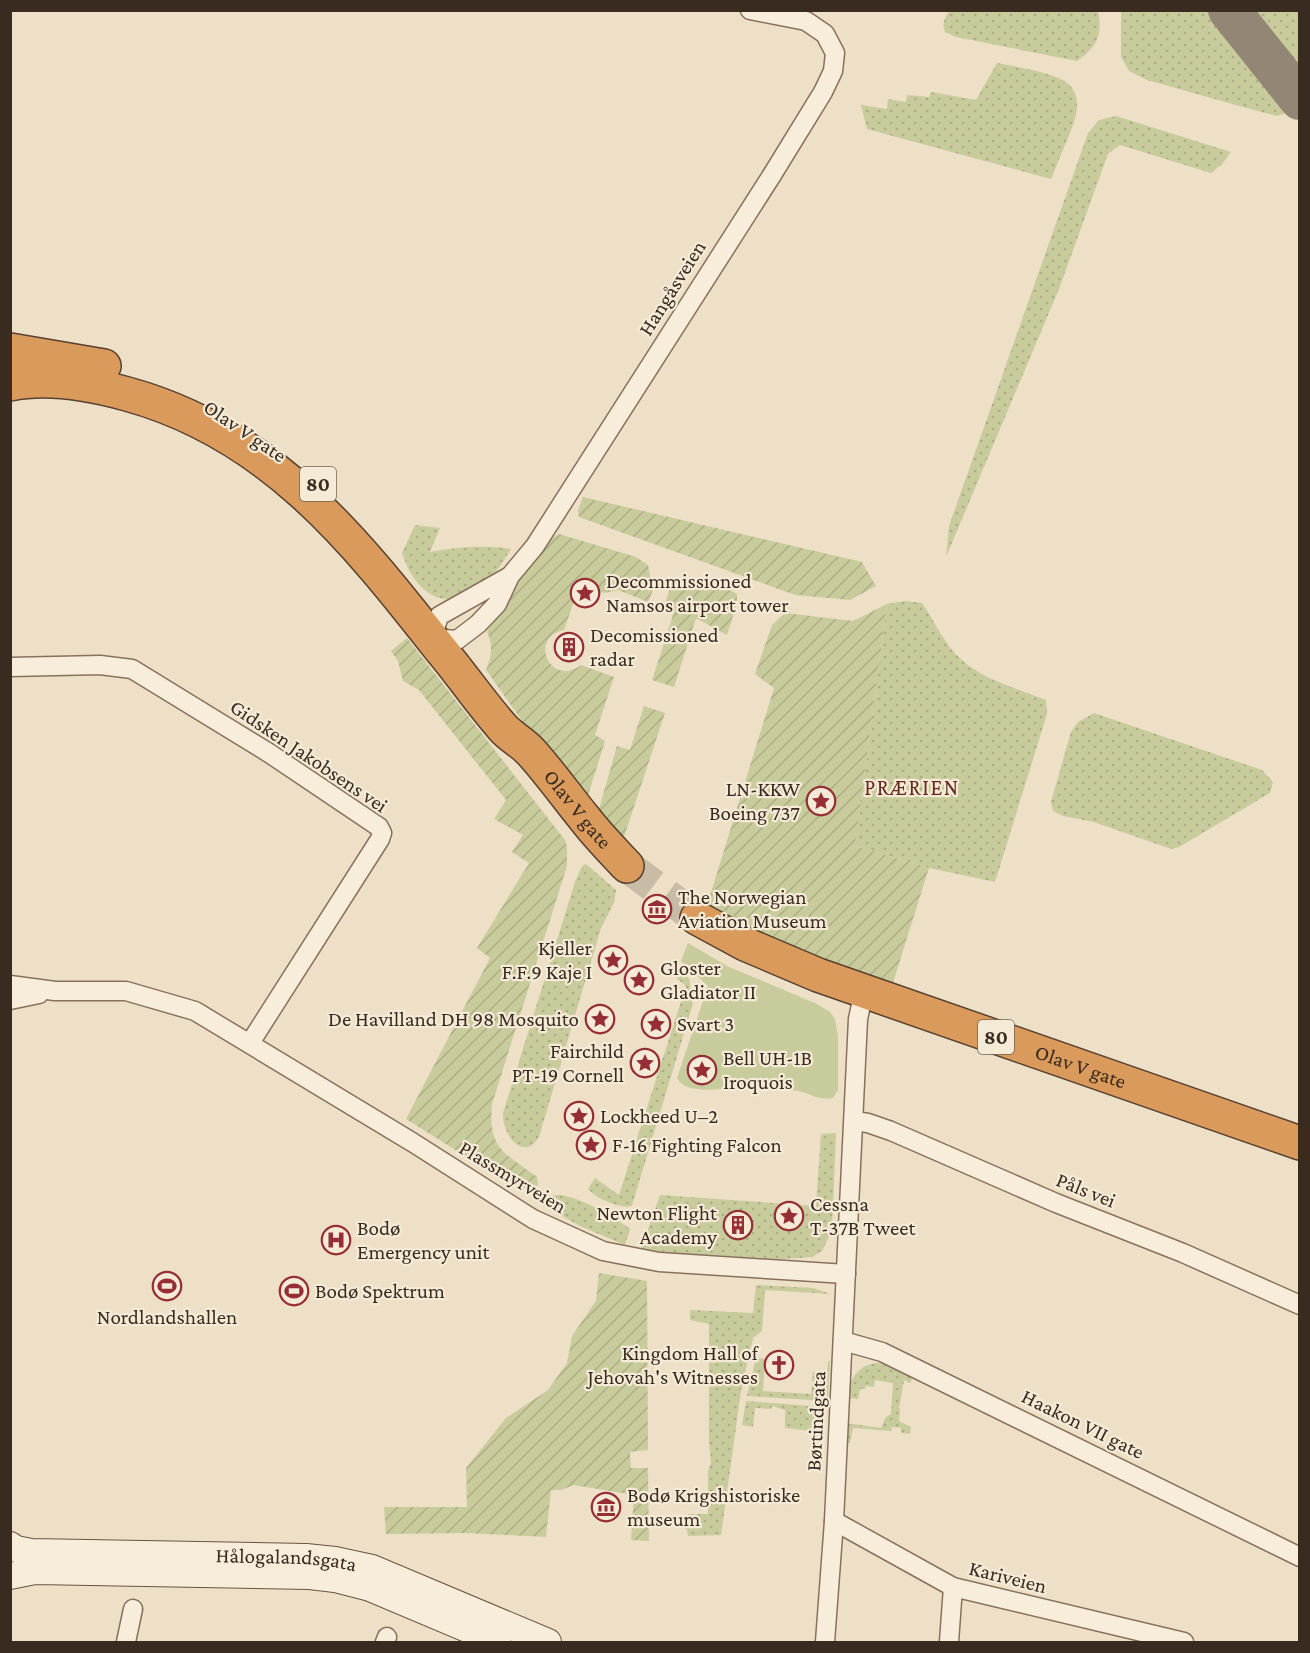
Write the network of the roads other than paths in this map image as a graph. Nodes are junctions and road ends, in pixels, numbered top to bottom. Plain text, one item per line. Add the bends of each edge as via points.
1 (750, 10) edge
2 (10, 350) edge
3 (10, 384) edge
4 (510, 576) junction
5 (443, 631) junction
6 (10, 667) edge
7 (627, 866) tunnel mouth
8 (697, 918) tunnel mouth
9 (10, 985) edge
10 (56, 991) junction
11 (864, 991) junction
12 (10, 1000) edge
13 (250, 1043) junction
14 (854, 1121) junction
15 (1299, 1143) edge
16 (846, 1274) junction
17 (1299, 1305) edge
18 (843, 1341) junction
19 (834, 1521) junction
20 (10, 1545) edge
21 (1299, 1557) edge
22 (10, 1576) edge
23 (953, 1587) junction
24 (133, 1609) dead end
25 (126, 1642) edge
26 (498, 1642) edge
27 (548, 1642) edge
28 (825, 1642) edge
29 (949, 1642) edge
30 (1184, 1642) edge

1 - 4 street, Hangåsveien via 806,21 825,34 835,53 833,71 823,93 534,546
2 - 5 highway, Olav V gate / 80 via 119,369 192,397 230,418 290,461 346,509 398,563
3 - 5 highway, Olav V gate / 80 via 67,382 109,389 185,413 235,440 281,472 316,504
4 - 5 street
4 - 5 street via 497,604 478,624
5 - 7 highway, Olav V gate / 80 via 516,721 530,750
6 - 13 street, Gidsken Jakobsens vei via 100,665 132,669 269,753 379,827 380,839
8 - 11 highway, Olav V gate / 80 via 783,961
9 - 10 street, Plassmyrveien
10 - 12 street, Plassmyrveien
10 - 13 street, Plassmyrveien via 126,991 195,1011
11 - 14 street via 858,1019
11 - 15 highway, Olav V gate / 80
13 - 16 street, Plassmyrveien via 533,1219 603,1251 659,1262
14 - 16 street
14 - 17 street, Påls vei via 891,1131
16 - 18 street, Børtindgata
18 - 19 street, Børtindgata
18 - 21 street, Haakon VII gate via 882,1352
19 - 23 street, Kariveien
19 - 28 street, Børtindgata
20 - 27 street, Hålogalandsgata via 31,1552 335,1560 384,1573
22 - 26 street, Hålogalandsgata via 35,1571 310,1576 370,1588
23 - 29 street
23 - 30 street, Kariveien
24 - 25 street

